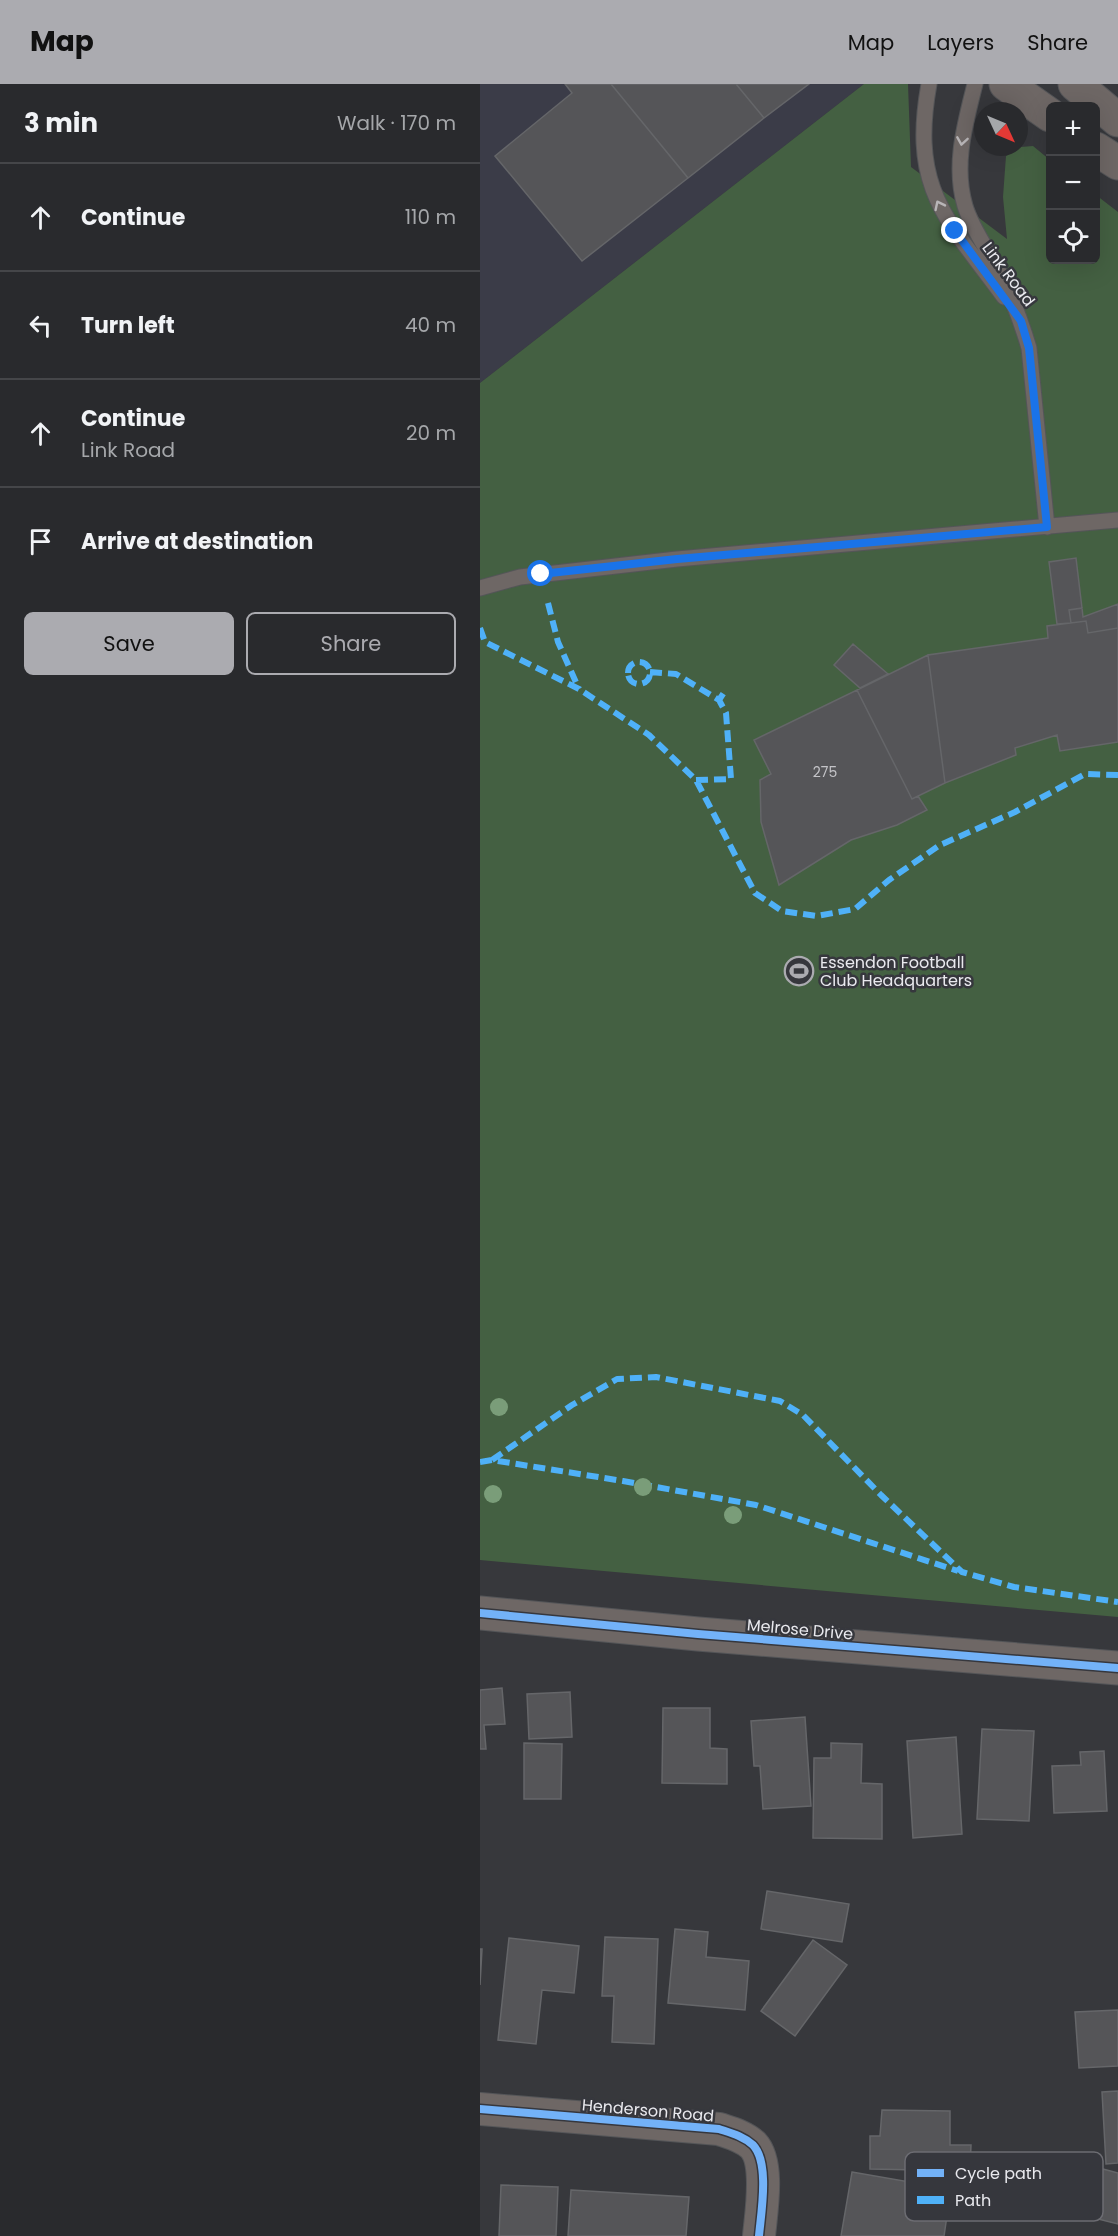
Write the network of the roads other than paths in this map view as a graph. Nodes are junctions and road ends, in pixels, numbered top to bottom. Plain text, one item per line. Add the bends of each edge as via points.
1 (929, 84) edge
2 (975, 84) edge
3 (1006, 84) edge
4 (1075, 84) edge
5 (1046, 112) edge
6 (1118, 120) edge
7 (1100, 152) edge
8 (1118, 163) edge
9 (1021, 321) junction
10 (1118, 520) edge
11 (1047, 527) junction
12 (480, 588) edge
13 (480, 1613) edge
14 (1118, 1668) edge
15 (480, 2109) edge
16 (759, 2236) edge

9 -> 1 lane, Link Road via 933,195 923,143
2 -> 9 lane, Link Road via 960,144 965,206
3 - 5 street
4 - 6 street
7 - 8 street
9 - 11 lane via 1030,358
10 - 11 lane
11 - 12 lane via 677,559 520,577
13 - 14 street, Melrose Drive
15 - 16 street, Henderson Road via 719,2129 738,2135 754,2146 761,2161

